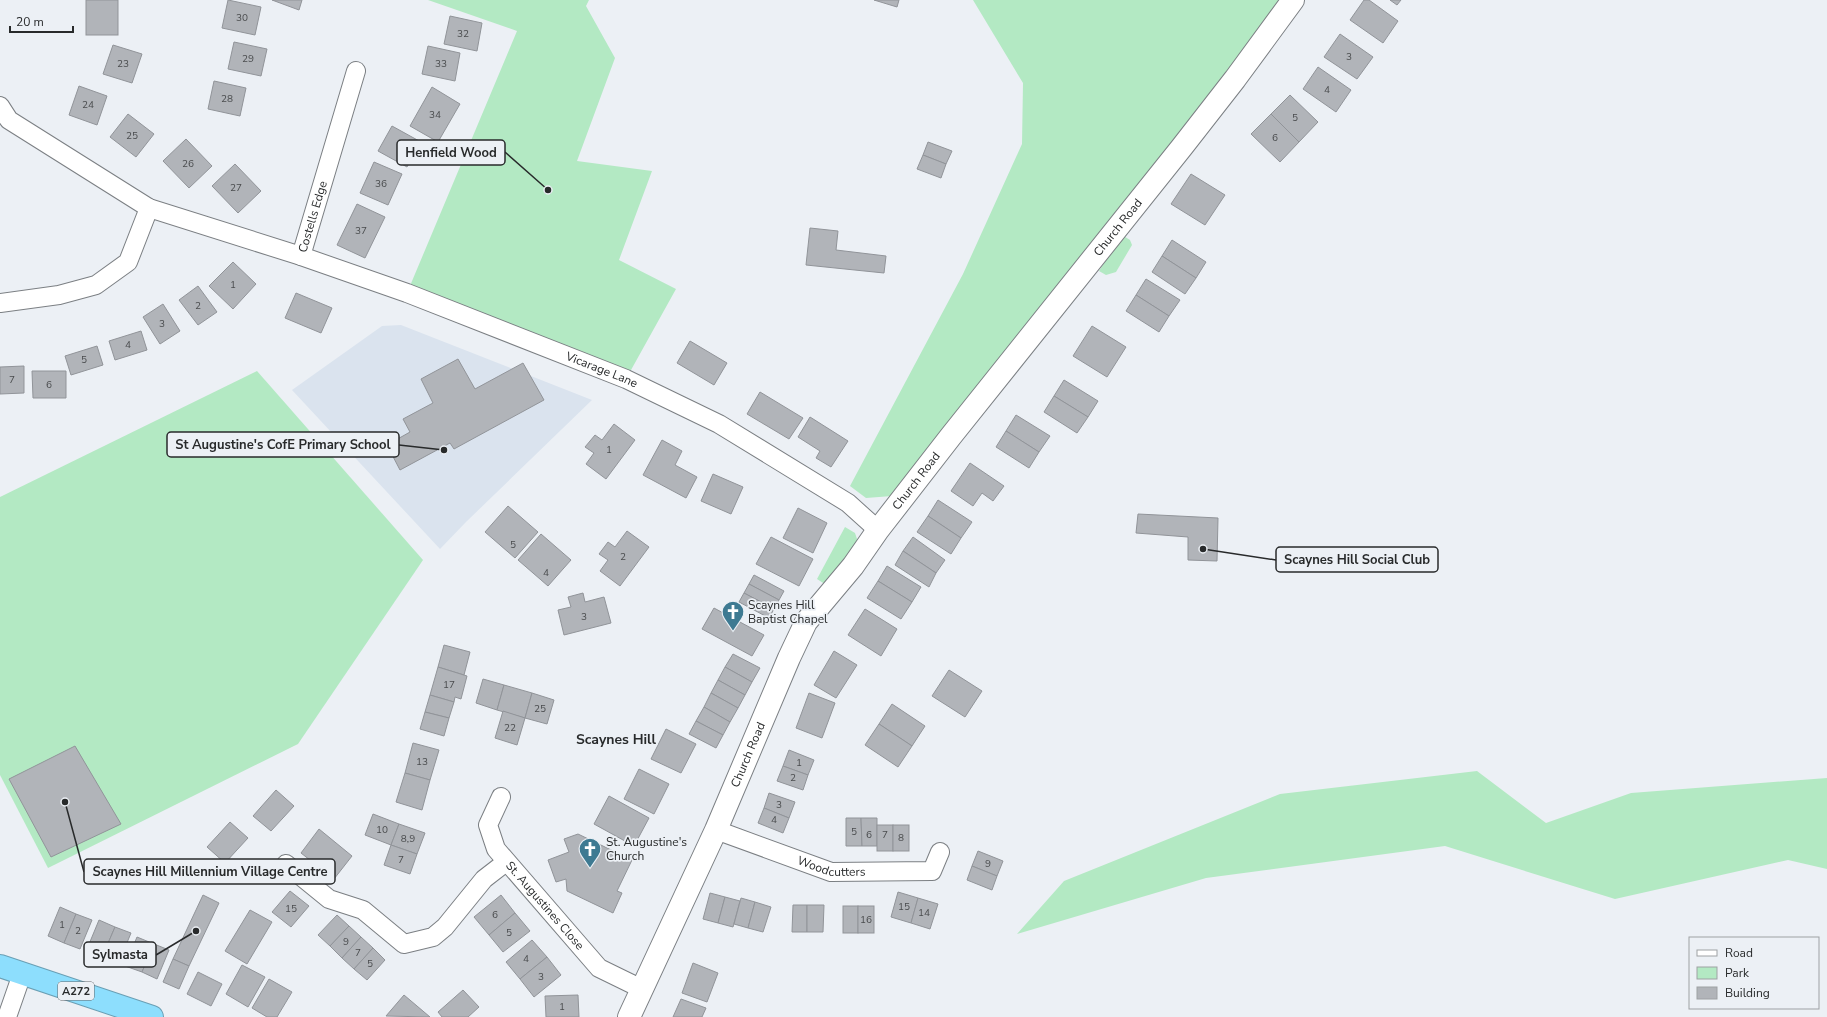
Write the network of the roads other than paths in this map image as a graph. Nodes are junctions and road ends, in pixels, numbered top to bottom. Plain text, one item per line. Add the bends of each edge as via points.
1 (1293, 0) edge
2 (356, 71) dead end
3 (0, 106) edge
4 (149, 208) junction
5 (301, 256) junction
6 (0, 303) edge
7 (878, 530) junction
8 (501, 798) dead end
9 (716, 830) junction
10 (940, 852) dead end
11 (506, 862) junction
12 (286, 864) dead end
13 (0, 966) edge
14 (22, 974) junction
15 (642, 989) junction
16 (7, 1017) edge
17 (152, 1017) edge
18 (629, 1017) edge

1 - 7 street, Church Road via 1182,147
2 - 5 street, Costells Edge
3 - 4 street, Costells Edge via 9,120
4 - 5 street, Costells Edge
4 - 6 street via 128,262 96,285 59,295
5 - 7 street, Vicarage Lane via 407,293 626,379 719,424 848,503
7 - 9 street, Church Road via 854,566 806,622
8 - 11 street, St. Augustines Close via 488,825 496,849
9 - 10 street, Woodcutters via 831,872 932,871
9 - 15 street, Church Road
11 - 12 street via 484,879 445,927 433,937 404,944 363,910 329,899
11 - 15 street, St. Augustines Close via 599,968
13 - 14 highway, A272
14 - 16 street
14 - 17 highway, A272
15 - 18 street, Church Road

